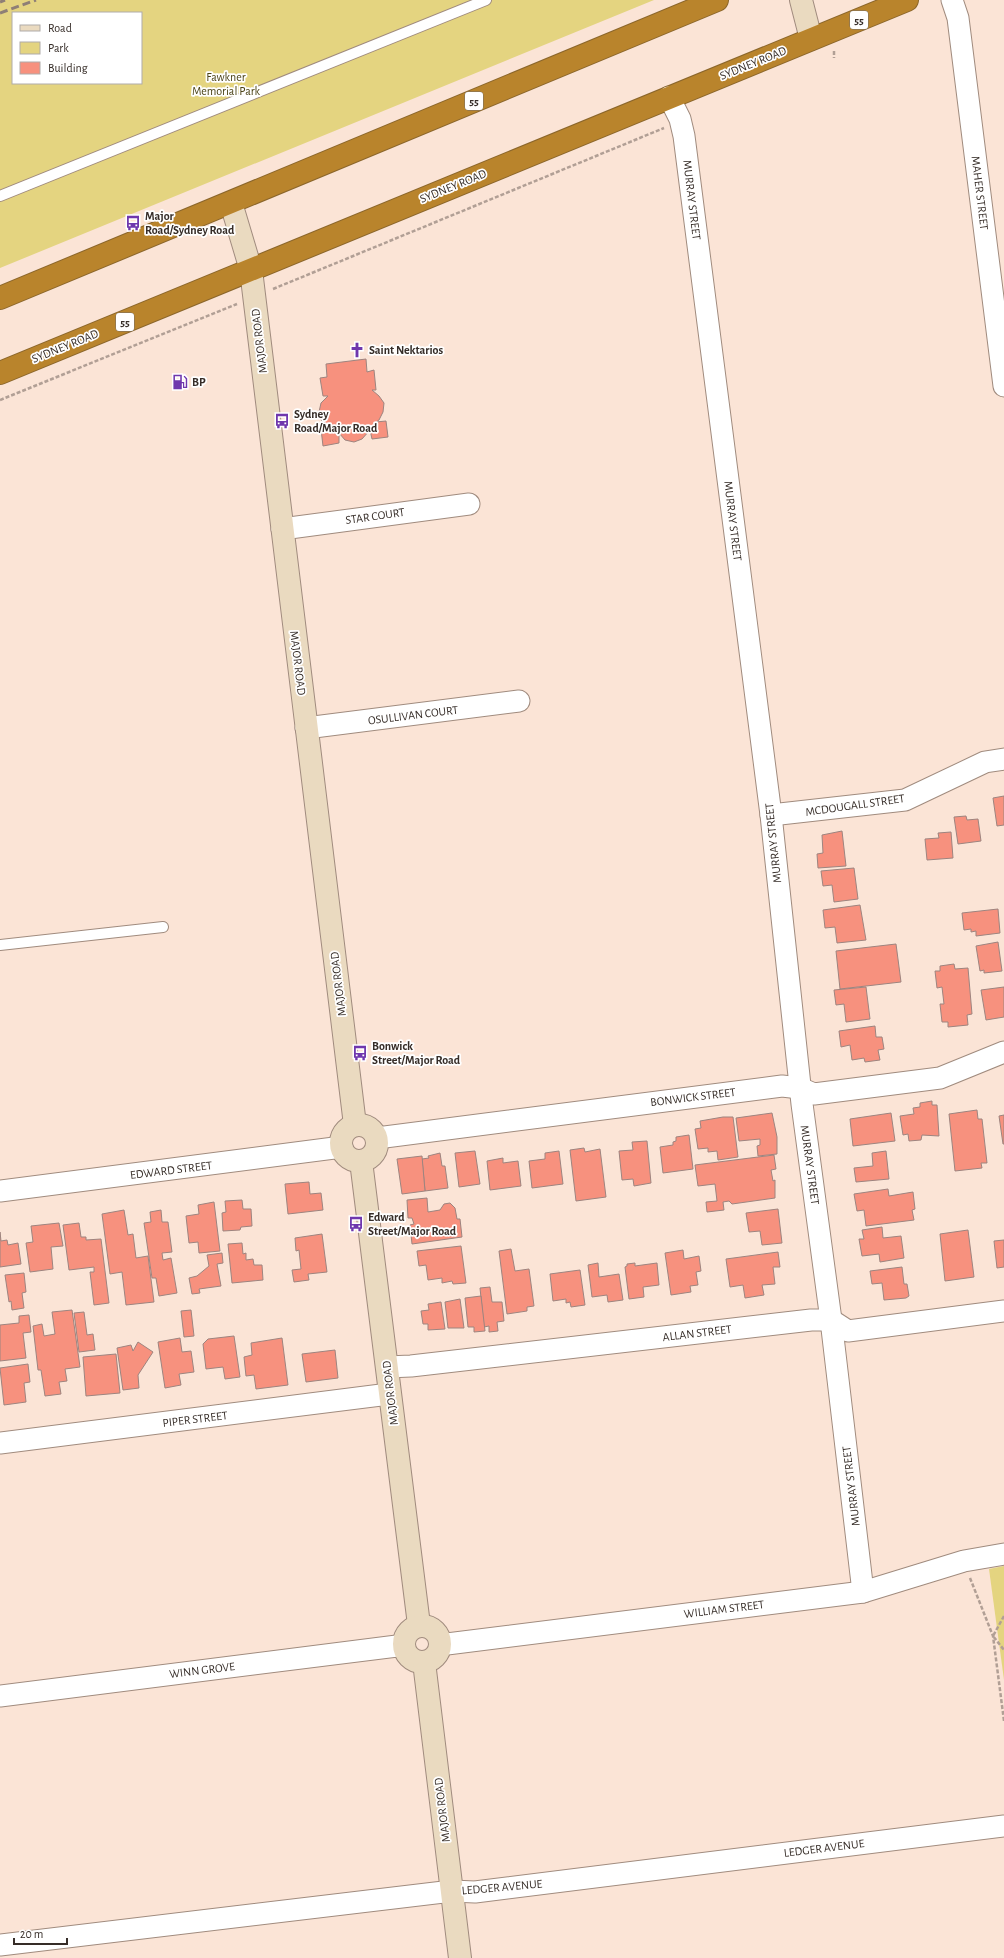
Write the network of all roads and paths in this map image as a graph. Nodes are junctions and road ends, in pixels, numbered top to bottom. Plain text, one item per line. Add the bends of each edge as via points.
1 (486, 0) edge
2 (717, 0) edge
3 (801, 0) edge
4 (907, 0) edge
5 (952, 0) edge
6 (812, 39) junction
7 (669, 97) junction
8 (680, 119) junction
9 (0, 196) edge
10 (232, 203) junction
11 (251, 270) junction
12 (254, 296) junction
13 (0, 298) edge
14 (0, 373) edge
15 (1004, 386) edge
16 (0, 400) edge
17 (469, 504) dead end
18 (282, 529) junction
19 (519, 701) dead end
20 (306, 728) junction
21 (1004, 759) edge
22 (770, 815) junction
23 (163, 927) dead end
24 (0, 945) edge
25 (1004, 1052) edge
26 (800, 1088) junction
27 (355, 1125) junction
28 (377, 1138) junction
29 (342, 1147) junction
30 (361, 1161) junction
31 (0, 1191) edge
32 (1004, 1311) edge
33 (831, 1320) junction
34 (387, 1367) junction
35 (389, 1394) junction
36 (0, 1443) edge
37 (1004, 1554) edge
38 (964, 1561) junction
39 (863, 1592) junction
40 (1004, 1616) edge
41 (419, 1625) junction
42 (993, 1636) junction
43 (404, 1643) junction
44 (440, 1643) junction
45 (1004, 1650) edge
46 (424, 1662) junction
47 (0, 1696) edge
48 (1004, 1721) edge
49 (1004, 1826) edge
50 (452, 1891) junction
51 (0, 1945) edge
52 (460, 1958) edge

1 - 9 lane
2 - 10 highway, 55
3 - 6 street
4 - 6 highway, SYDNEY ROAD / 55
5 - 15 street, MAHER STREET via 958,18
6 - 7 highway, SYDNEY ROAD / 55
7 - 8 street, MURRAY STREET
7 - 11 highway, SYDNEY ROAD / 55
8 - 12 path via 664,128
8 - 22 street, MURRAY STREET
10 - 11 street, MAJOR ROAD
10 - 13 highway, 55
11 - 12 street, MAJOR ROAD
11 - 14 highway, SYDNEY ROAD / 55
12 - 16 path
12 - 18 street, MAJOR ROAD
17 - 18 street, STAR COURT
18 - 20 street, MAJOR ROAD
19 - 20 street, OSULLIVAN COURT
20 - 27 street, MAJOR ROAD
21 - 22 street, MCDOUGALL STREET via 984,762 906,800
22 - 26 street, MURRAY STREET
23 - 24 lane
25 - 26 street, BONWICK STREET via 940,1078 814,1094
26 - 28 street, BONWICK STREET via 782,1086
26 - 33 street, MURRAY STREET
27 - 28 street via 366,1126
27 - 29 street via 342,1136
28 - 30 street via 374,1153
29 - 30 street via 351,1159
29 - 31 street, EDWARD STREET
30 - 34 street, MAJOR ROAD
32 - 33 street via 848,1331
33 - 34 street, ALLAN STREET via 811,1320
33 - 39 street, MURRAY STREET
34 - 35 street, MAJOR ROAD
35 - 36 street, PIPER STREET
35 - 41 street, MAJOR ROAD
37 - 38 street, WILLIAM STREET
38 - 39 street, WILLIAM STREET
38 - 42 path
39 - 44 street, WILLIAM STREET
40 - 42 path
41 - 43 street via 406,1633
41 - 44 street via 434,1629 439,1635
42 - 45 path
42 - 48 path
43 - 46 street via 408,1656
43 - 47 street, WINN GROVE via 397,1646
44 - 46 street via 433,1659
46 - 50 street, MAJOR ROAD
49 - 50 street, LEDGER AVENUE via 475,1892
50 - 51 street, LEDGER AVENUE
50 - 52 street, MAJOR ROAD

